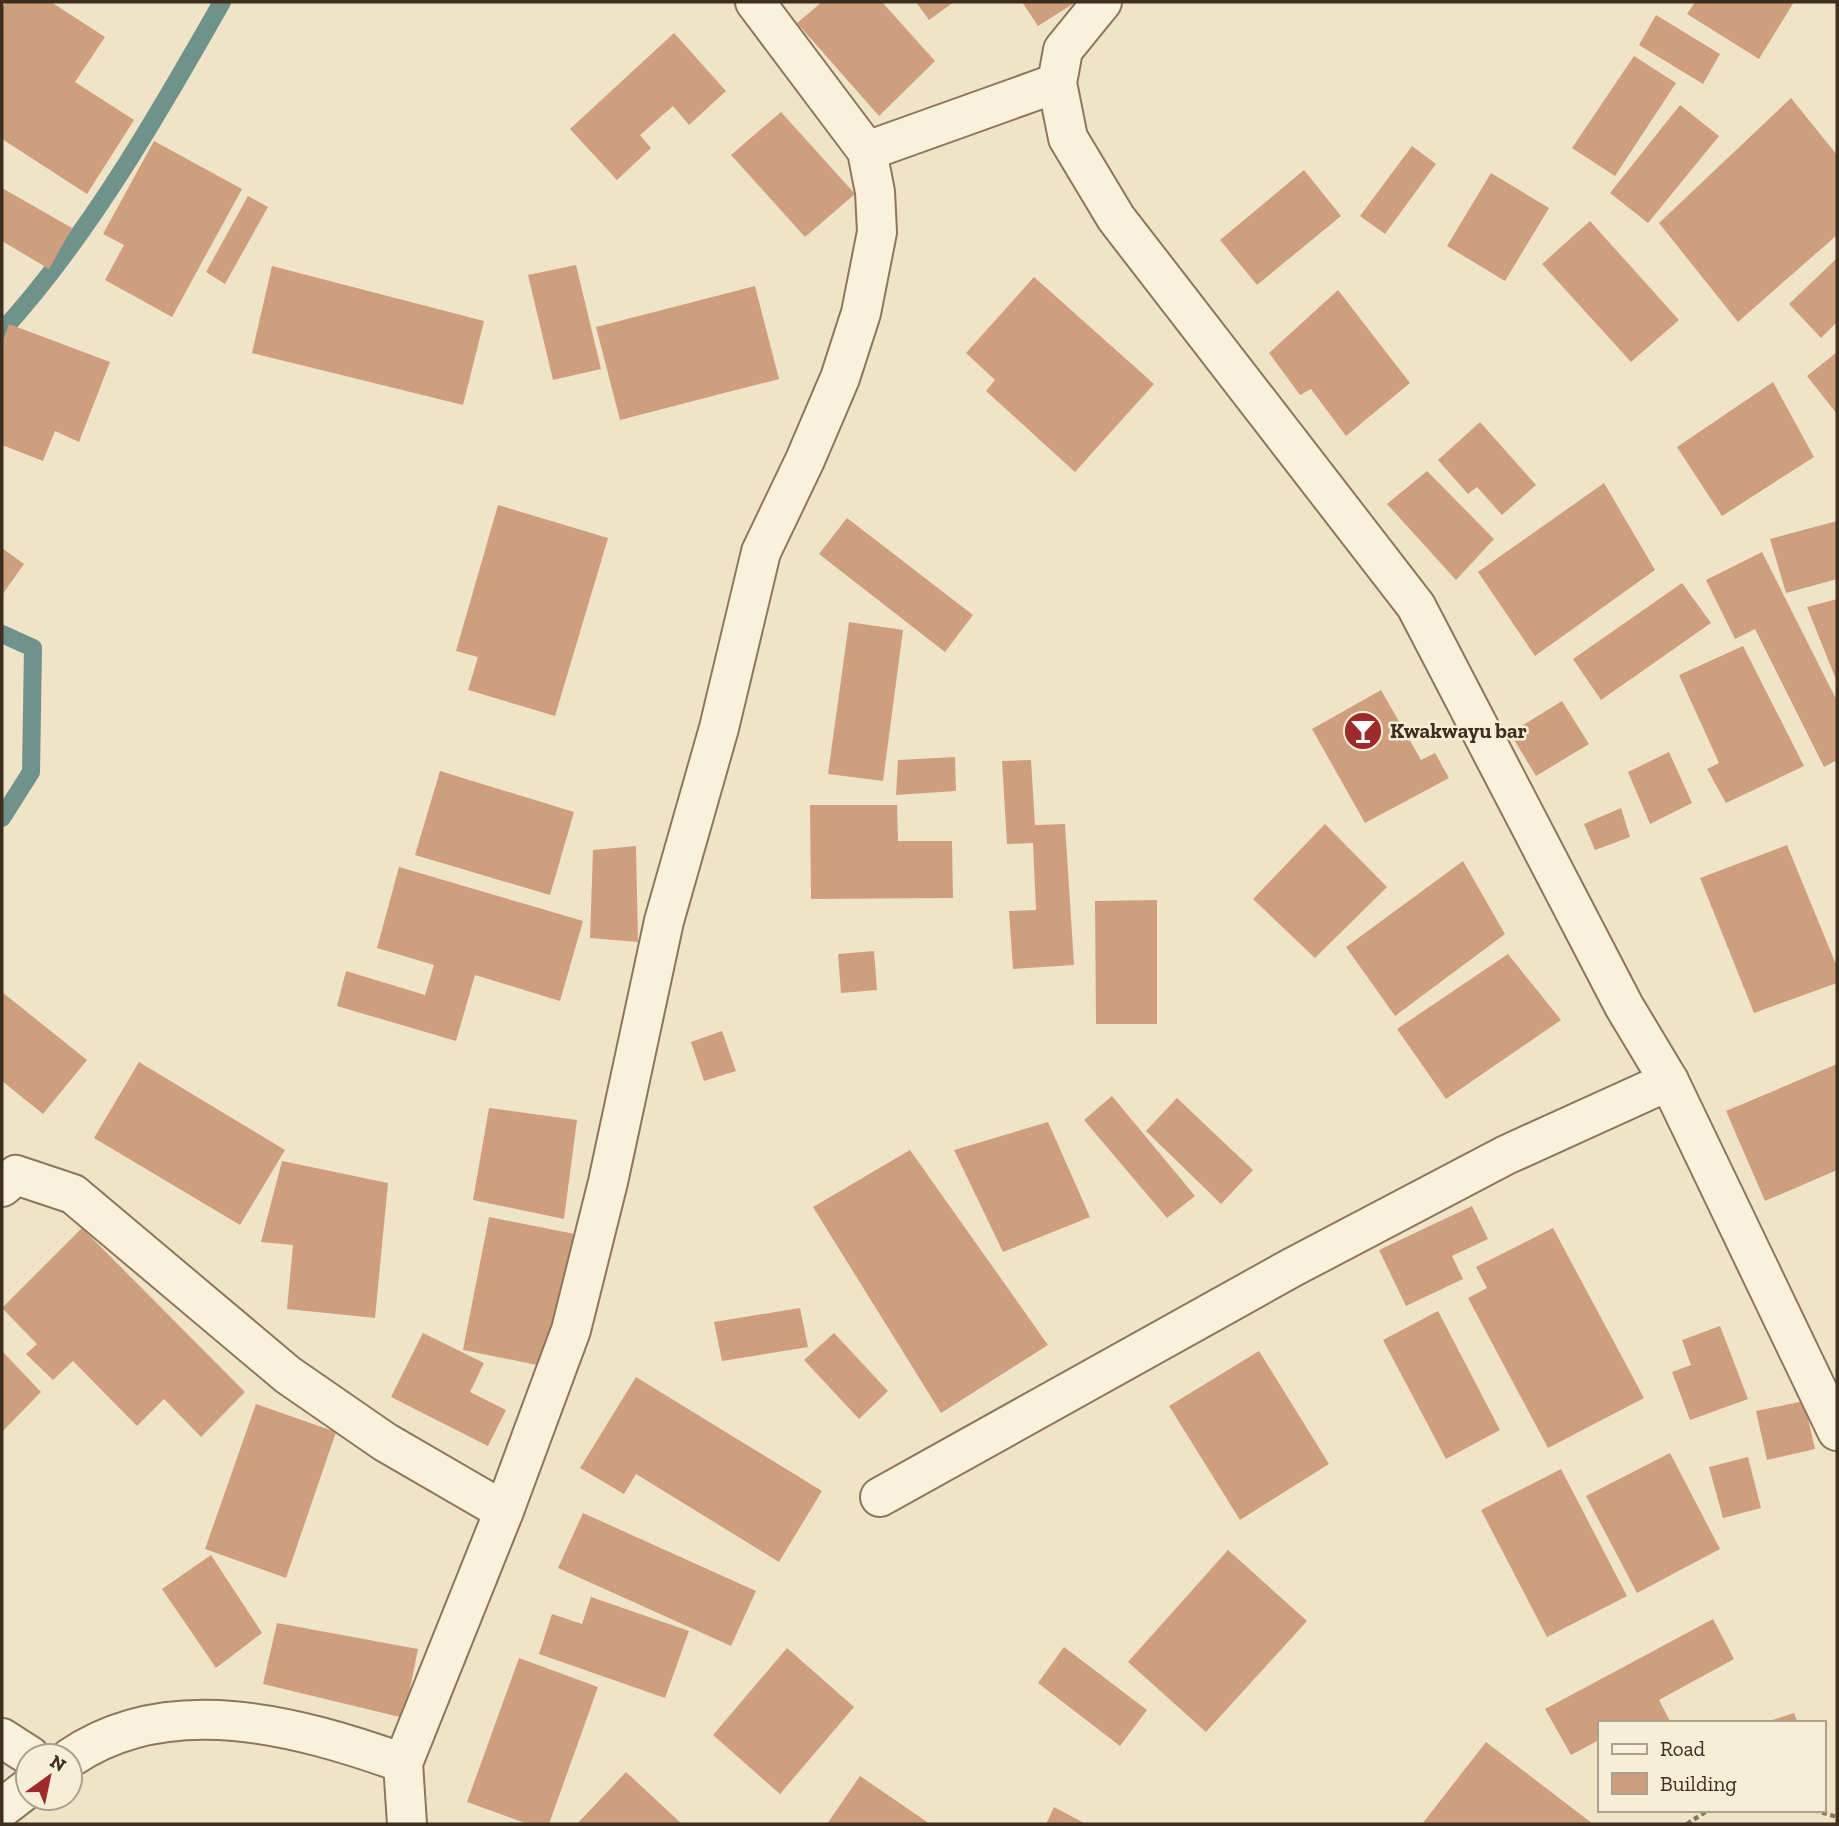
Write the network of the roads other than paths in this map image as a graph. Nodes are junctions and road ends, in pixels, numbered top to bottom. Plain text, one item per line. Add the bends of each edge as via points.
1 (755, 2) edge
2 (1102, 2) edge
3 (1057, 83) junction
4 (867, 150) junction
5 (1669, 1081) junction
6 (2, 1187) edge
7 (1837, 1431) edge
8 (880, 1497) dead end
9 (505, 1511) junction
10 (84, 1749) edge
11 (403, 1763) junction
12 (407, 1824) edge

1 - 4 street
2 - 3 street via 1063,50
3 - 4 street
3 - 5 street via 1068,138 1116,218 1416,606 1618,994
4 - 9 street via 877,232 861,313 806,460 761,552 719,728 664,921 571,1330
5 - 7 street
5 - 8 street via 1506,1155 1340,1242
6 - 9 street via 16,1175 73,1194 288,1375 385,1442
9 - 11 street
10 - 11 street via 97,1740 164,1721 232,1719 342,1741
11 - 12 street

